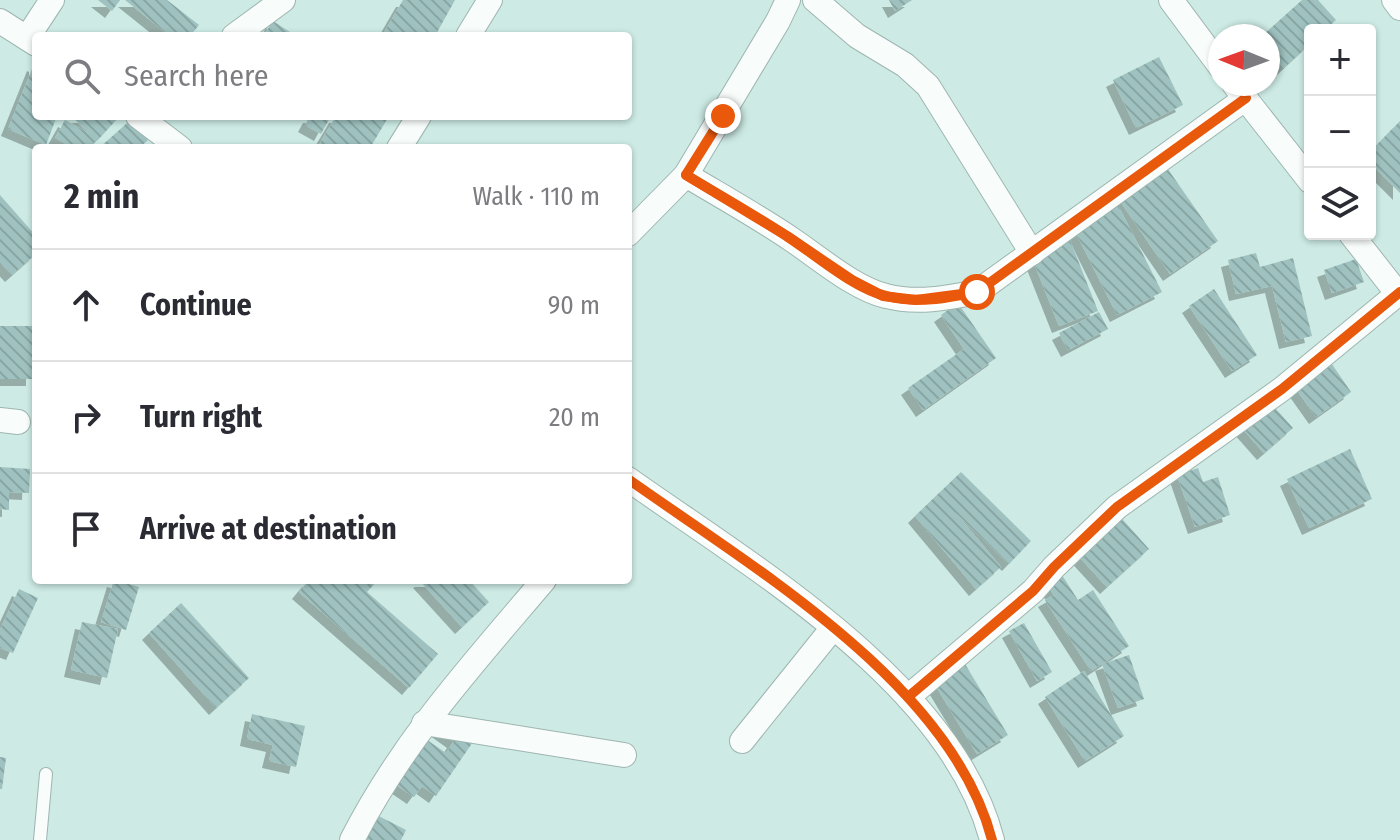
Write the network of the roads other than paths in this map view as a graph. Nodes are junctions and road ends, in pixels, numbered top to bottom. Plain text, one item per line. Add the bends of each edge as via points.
1 (52, 0) edge
2 (283, 0) edge
3 (490, 0) edge
4 (788, 0) edge
5 (815, 0) edge
6 (1171, 0) edge
7 (1394, 0) edge
8 (1400, 8) edge
9 (0, 21) edge
10 (36, 32) edge
11 (239, 32) edge
12 (470, 32) edge
13 (32, 41) edge
14 (1208, 50) edge
15 (1234, 96) edge
16 (1244, 96) edge
17 (143, 120) edge
18 (416, 120) edge
19 (167, 144) edge
20 (402, 144) edge
21 (1304, 173) edge
22 (686, 175) junction
23 (632, 230) edge
24 (1356, 240) edge
25 (1032, 253) junction
26 (1399, 293) edge
27 (632, 483) edge
28 (541, 584) edge
29 (832, 629) junction
30 (908, 697) junction
31 (424, 723) junction
32 (742, 741) dead end
33 (624, 755) dead end
34 (46, 774) dead end
35 (40, 840) edge
36 (352, 840) edge
37 (992, 840) edge

1 - 10 street
2 - 11 street
3 - 12 street
4 - 22 street
5 - 25 street via 928,86
6 - 14 street
7 - 8 street
9 - 13 street
15 - 25 street
16 - 21 street
17 - 19 street
18 - 20 street
22 - 23 street
22 - 25 street via 883,296 916,300 977,292
24 - 26 street
26 - 30 street via 1282,389 1117,507 1033,591
27 - 29 street via 765,575
28 - 31 street
29 - 30 street
29 - 32 street
30 - 37 street via 936,728 985,810
31 - 33 street
31 - 36 street
34 - 35 lane

